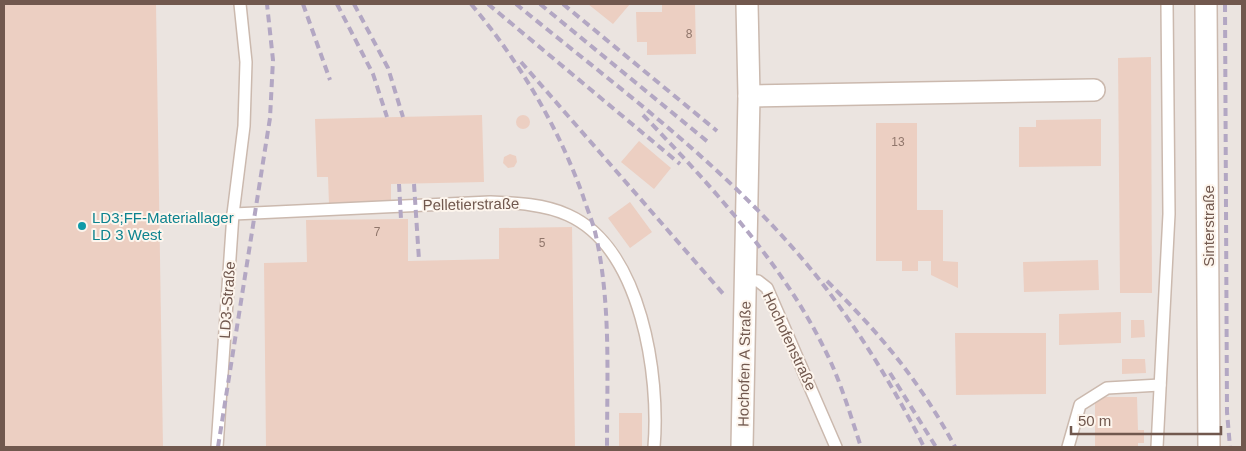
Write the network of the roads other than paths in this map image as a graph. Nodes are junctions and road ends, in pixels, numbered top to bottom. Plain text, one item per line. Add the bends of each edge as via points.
1 (240, 4) edge
2 (748, 4) edge
3 (1167, 4) edge
4 (1206, 4) edge
5 (1094, 90) dead end
6 (749, 96) junction
7 (233, 214) junction
8 (745, 280) junction
9 (1160, 385) junction
10 (216, 447) edge
11 (654, 447) edge
12 (742, 447) edge
13 (836, 447) edge
14 (1068, 447) edge
15 (1157, 447) edge
16 (1209, 447) edge

1 - 7 lane, LD3-Straße via 246,62 244,126
2 - 6 street, Hochofenstraße
3 - 9 lane via 1169,214
4 - 16 street, Sinterstraße
5 - 6 street
6 - 8 street, Hochofenstraße
7 - 10 lane, LD3-Straße
7 - 11 lane, Pelletierstraße via 490,202 530,204 569,216 606,245 637,306 651,354 656,420
8 - 12 street, Hochofen A Straße
8 - 13 lane, Hochofenstraße via 758,281 767,288
9 - 14 lane via 1107,388 1080,405
9 - 15 lane

